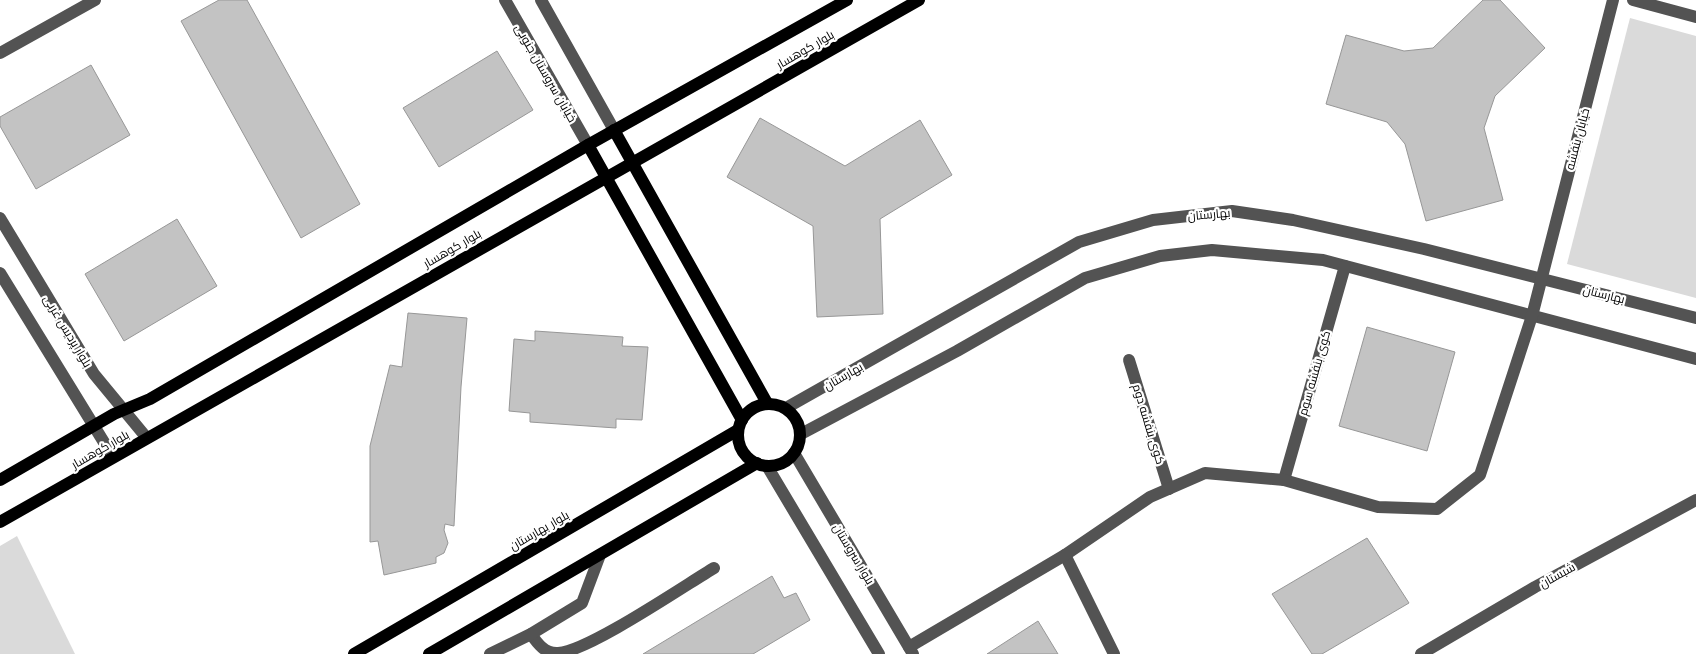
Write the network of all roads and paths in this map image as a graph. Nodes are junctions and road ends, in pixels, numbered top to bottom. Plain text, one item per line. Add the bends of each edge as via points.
1 (95, 0) edge
2 (505, 0) edge
3 (541, 0) edge
4 (847, 0) edge
5 (919, 0) edge
6 (1613, 0) edge
7 (1633, 0) edge
8 (1696, 17) edge
9 (0, 53) edge
10 (614, 130) junction
11 (588, 145) junction
12 (631, 163) junction
13 (606, 176) junction
14 (0, 218) edge
15 (1345, 266) junction
16 (0, 273) edge
17 (1541, 278) junction
18 (1532, 316) junction
19 (1696, 318) edge
20 (1696, 359) edge
21 (1130, 360) dead end
22 (767, 403) junction
23 (786, 408) junction
24 (124, 410) junction
25 (740, 425) junction
26 (94, 426) junction
27 (801, 434) junction
28 (146, 438) junction
29 (794, 453) junction
30 (113, 457) junction
31 (762, 465) junction
32 (0, 480) edge
33 (1284, 480) junction
34 (1169, 489) junction
35 (1696, 500) edge
36 (0, 522) edge
37 (600, 555) junction
38 (1065, 555) junction
39 (714, 568) dead end
40 (531, 634) junction
41 (911, 650) edge
42 (543, 651) edge
43 (436, 653) edge
44 (354, 654) edge
45 (490, 654) edge
46 (879, 654) edge
47 (1114, 654) edge
48 (1421, 654) edge

1 - 9 street
2 - 11 street, خیابان سروستان جنوبی
3 - 10 street
4 - 10 main road, بلوار کوهسار
5 - 12 main road, بلوار کوهسار
6 - 17 street, خیابان بنفشه
7 - 8 street
10 - 11 main road, بلوار کوهسار
10 - 12 main road
11 - 13 main road
11 - 24 main road, بلوار کوهسار via 159,394
12 - 13 main road, بلوار کوهسار
12 - 22 main road
13 - 25 main road
13 - 28 main road, بلوار کوهسار
14 - 24 street, بلوار پردیس غربی via 94,374
15 - 18 street
15 - 27 street via 1323,260 1212,250 1160,256 1085,278
15 - 33 street, کوی بنفشه سوم
16 - 26 street
17 - 18 street, خیابان بنفشه
17 - 19 street, بهارستان
17 - 23 street, بهارستان via 1293,220 1241,212 1152,220 1079,242
18 - 20 street
18 - 33 street, خیابان بنفشه via 1480,475 1437,508 1378,506
21 - 34 street, کوی بنفشه دوم
22 - 23 main road
22 - 25 main road via 748,412
23 - 27 main road via 799,424
24 - 26 main road, بلوار کوهسار
24 - 28 street, بلوار پردیس غربی
25 - 31 main road via 738,440 742,450
25 - 44 main road, بلوار بهارستان
26 - 30 street
26 - 32 main road, بلوار کوهسار
27 - 29 main road
28 - 30 main road, بلوار کوهسار
29 - 31 main road via 777,465
29 - 41 street, بلوار سروستان
30 - 36 main road, بلوار کوهسار
31 - 37 main road
31 - 46 street
33 - 34 street, خیابان بنفشه via 1205,474
34 - 38 street, خیابان بنفشه via 1150,497
35 - 48 street, شبستان via 1535,587
37 - 40 street via 582,602
37 - 43 main road
38 - 41 street, خیابان بنفشه
38 - 47 street
39 - 42 street via 592,642 558,653
40 - 42 street
40 - 45 street

